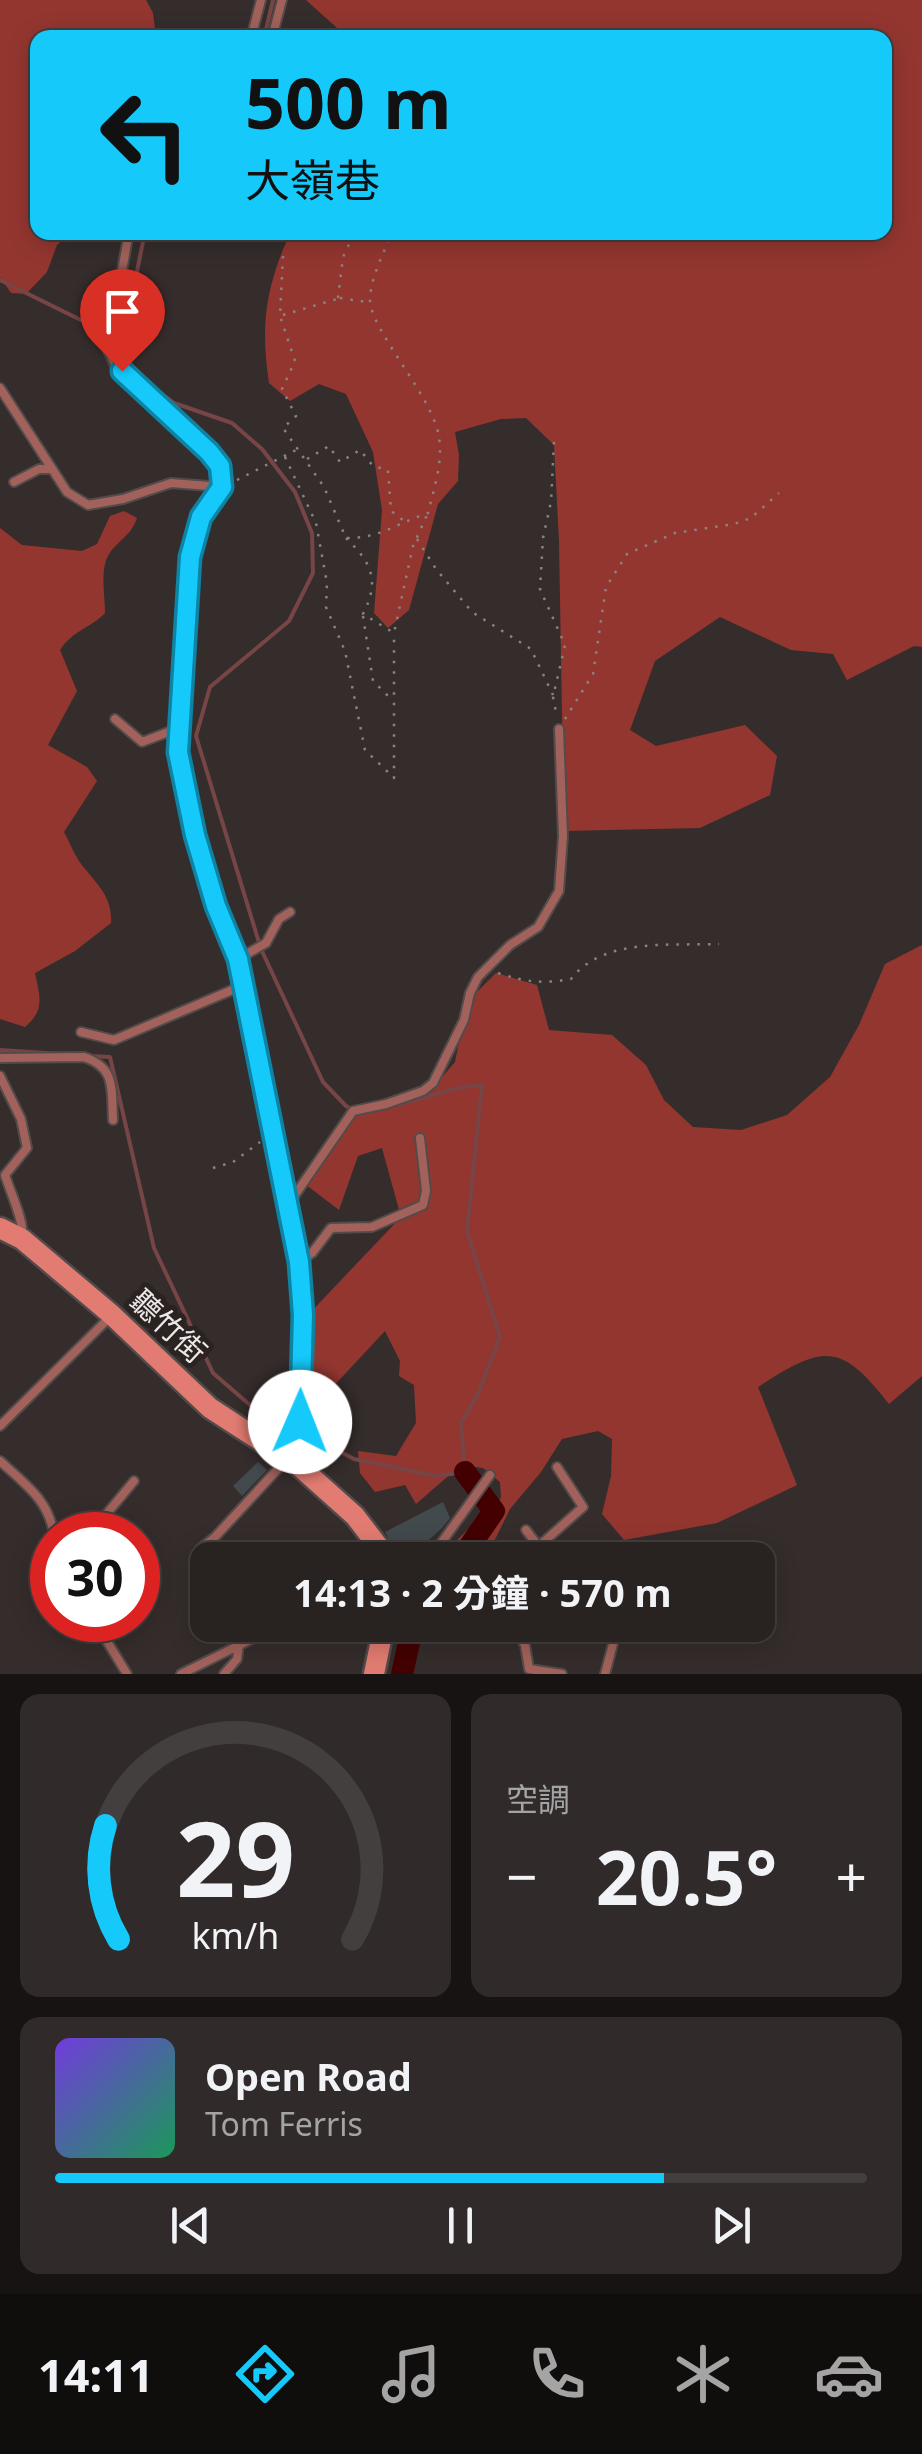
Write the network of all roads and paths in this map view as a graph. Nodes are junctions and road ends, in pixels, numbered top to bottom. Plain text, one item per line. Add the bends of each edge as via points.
1 (262, 0) edge
2 (282, 0) edge
3 (253, 30) edge
4 (274, 30) edge
5 (127, 240) edge
6 (351, 240) edge
7 (389, 240) edge
8 (283, 256) dead end
9 (338, 298) junction
10 (370, 302) junction
11 (280, 316) junction
12 (112, 326) joint
13 (0, 388) edge
14 (554, 442) dead end
15 (298, 449) junction
16 (285, 458) junction
17 (305, 460) junction
18 (52, 469) junction
19 (14, 482) dead end
20 (222, 487) junction
21 (780, 492) dead end
22 (428, 513) junction
23 (404, 521) junction
24 (346, 538) junction
25 (416, 538) junction
26 (363, 614) junction
27 (394, 633) junction
28 (554, 696) junction
29 (393, 701) junction
30 (115, 719) dead end
31 (179, 728) junction
32 (558, 729) junction
33 (290, 912) dead end
34 (720, 944) dead end
35 (238, 959) junction
36 (488, 970) junction
37 (244, 986) junction
38 (81, 1032) dead end
39 (0, 1058) edge
40 (0, 1076) edge
41 (113, 1120) dead end
42 (274, 1132) junction
43 (420, 1138) dead end
44 (212, 1168) dead end
45 (288, 1204) junction
46 (0, 1228) edge
47 (22, 1239) junction
48 (299, 1262) junction
49 (112, 1315) junction
50 (0, 1426) edge
51 (295, 1457) junction
52 (0, 1461) edge
53 (557, 1467) dead end
54 (490, 1475) dead end
55 (134, 1481) dead end
56 (50, 1512) edge
57 (108, 1512) edge
58 (526, 1530) dead end
59 (209, 1542) edge
60 (375, 1542) edge
61 (442, 1542) edge
62 (535, 1542) edge
63 (543, 1542) edge
64 (110, 1642) edge
65 (246, 1642) edge
66 (381, 1642) edge
67 (524, 1642) edge
68 (614, 1642) edge
69 (240, 1645) junction
70 (127, 1674) edge
71 (181, 1674) edge
72 (224, 1674) edge
73 (374, 1674) edge
74 (562, 1674) edge
75 (606, 1674) edge

1 - 3 lane
2 - 4 lane
5 - 12 lane
6 - 9 path
7 - 10 path
8 - 11 path
9 - 10 path
9 - 11 path
10 - 22 path via 438,432 441,460
11 - 15 path via 294,361 282,389 296,416 283,428
12 - 20 street via 110,345 122,371 209,452 220,466
13 - 18 lane
14 - 28 path via 540,589 565,645
15 - 16 path
15 - 17 path
16 - 20 path
16 - 29 path via 316,523 326,608 344,651 365,750 394,778
17 - 23 path via 329,446 340,462 360,450 373,466 388,470 391,511
17 - 24 path
18 - 19 lane
18 - 20 lane via 66,492 88,505 171,483
20 - 31 street via 201,517 190,557
21 - 32 path via 751,518 675,532 627,554 606,587 592,674
22 - 23 path
22 - 25 path
23 - 24 path via 370,538
24 - 26 path via 368,559 373,594
25 - 27 path
25 - 28 path via 472,612 531,649
26 - 27 path
26 - 29 path via 373,680
27 - 29 path
28 - 32 path
30 - 31 lane via 142,742
31 - 35 street via 195,835
32 - 36 lane via 559,891 538,926
33 - 35 lane via 266,944
34 - 36 path via 626,947 554,982 531,984
35 - 37 street
36 - 45 lane via 470,992 433,1084 354,1111
37 - 38 lane via 114,1040
37 - 42 street
39 - 41 lane via 95,1060 111,1082
40 - 47 lane via 22,1119 27,1148 5,1174 24,1226
42 - 44 path
42 - 45 street
43 - 48 lane via 423,1205 372,1227 332,1228
45 - 48 street
46 - 47 street, 聽竹街
47 - 49 street, 聽竹街
48 - 51 street via 303,1315
49 - 50 lane
49 - 51 street, 聽竹街 via 210,1408
51 - 59 lane
51 - 60 street, 聽竹街
52 - 56 lane
53 - 63 lane via 583,1507
54 - 61 lane
55 - 57 lane
58 - 62 lane
64 - 70 lane
65 - 69 lane
66 - 73 street
67 - 74 lane via 529,1669
68 - 75 lane
69 - 71 lane
69 - 72 lane

